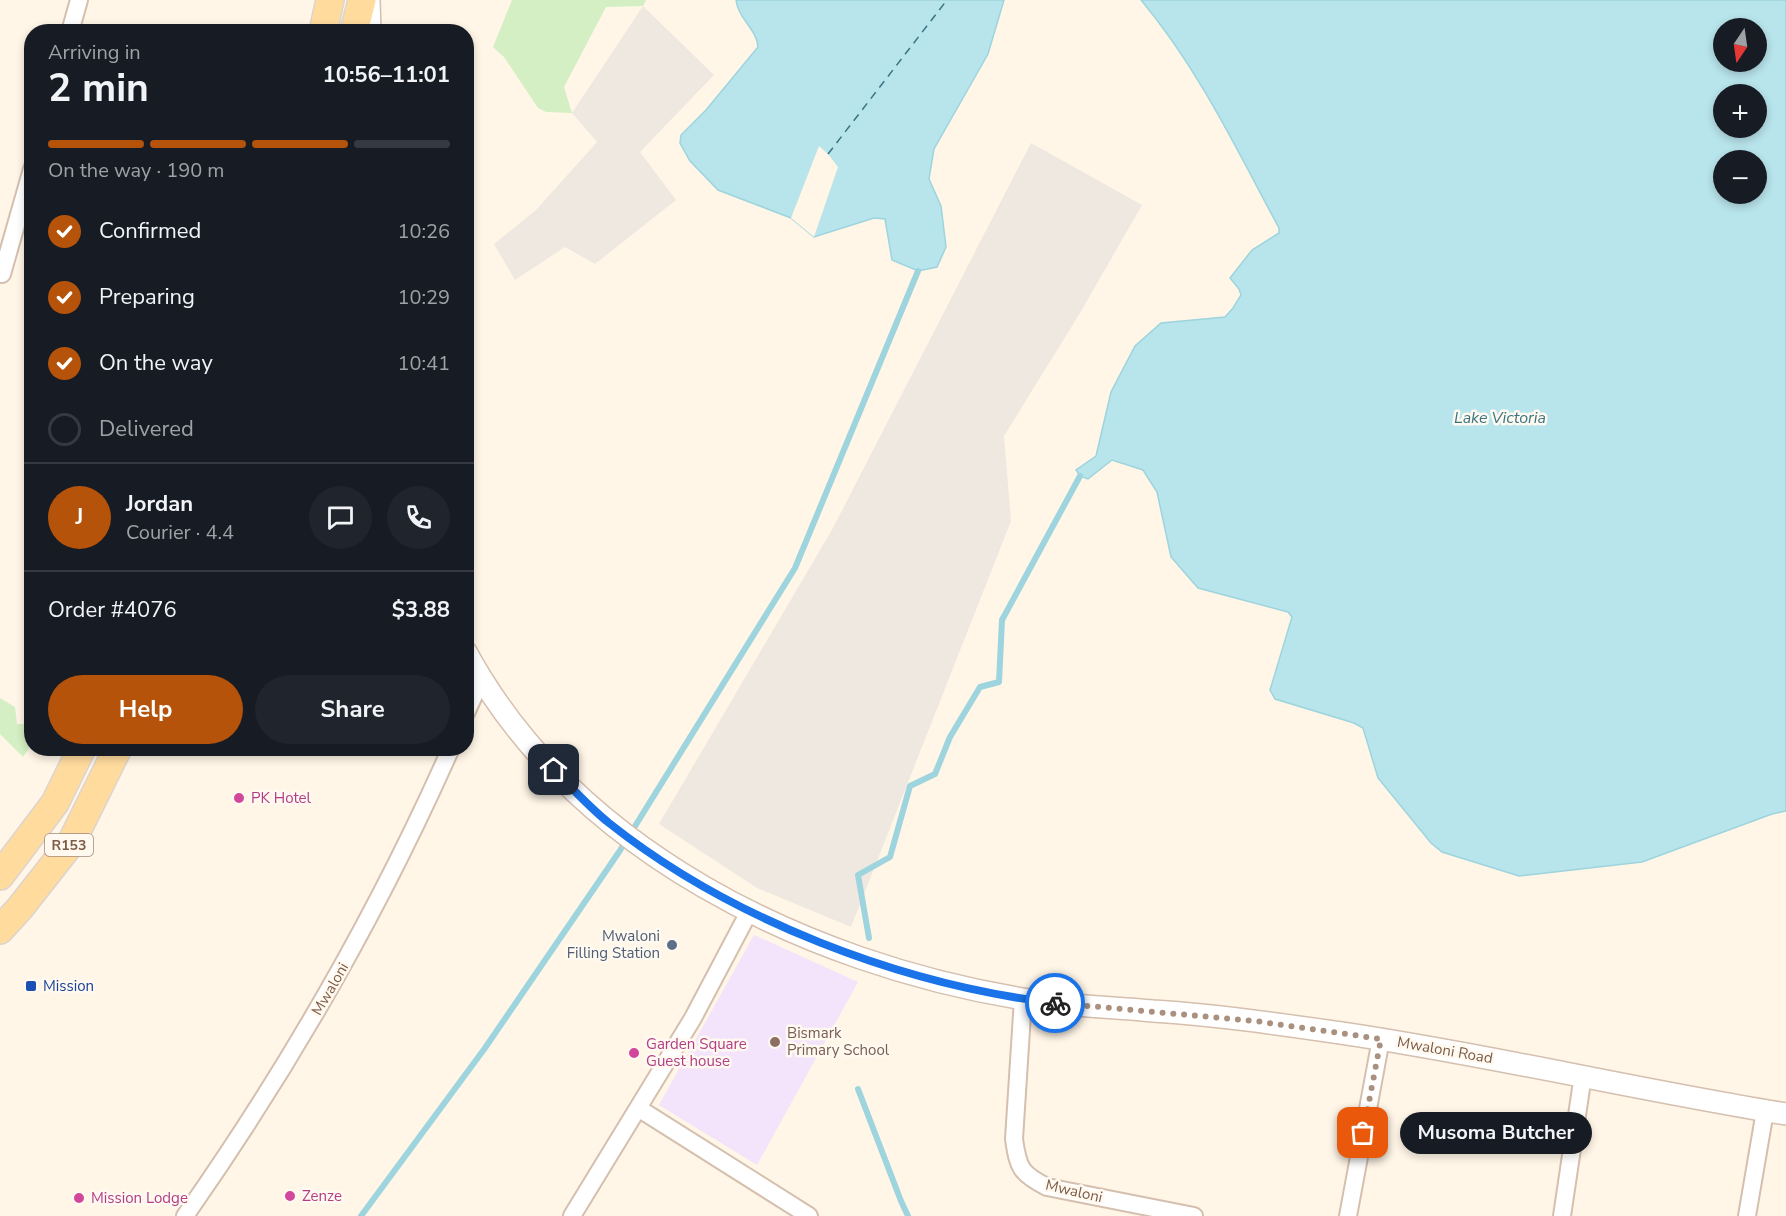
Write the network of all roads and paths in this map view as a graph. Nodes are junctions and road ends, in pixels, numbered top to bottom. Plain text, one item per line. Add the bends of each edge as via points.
1 (79, 0) edge
2 (330, 0) edge
3 (362, 0) edge
4 (369, 0) edge
5 (72, 24) edge
6 (325, 24) edge
7 (356, 24) edge
8 (370, 24) edge
9 (24, 198) edge
10 (3, 274) dead end
11 (474, 667) edge
12 (481, 680) junction
13 (474, 695) edge
14 (78, 756) edge
15 (114, 756) edge
16 (447, 756) edge
17 (0, 876) edge
18 (749, 912) junction
19 (0, 930) edge
20 (1023, 999) junction
21 (1381, 1039) junction
22 (1583, 1075) junction
23 (638, 1108) junction
24 (1765, 1111) junction
25 (1786, 1114) edge
26 (185, 1216) edge
27 (572, 1216) edge
28 (809, 1216) edge
29 (1194, 1216) edge
30 (1348, 1216) edge
31 (1562, 1216) edge
32 (1747, 1216) edge

1 - 5 street
2 - 6 main road
3 - 7 main road
4 - 8 street
9 - 10 street
11 - 12 street, Mwaloni Road
12 - 13 street
12 - 18 street, Mwaloni Road via 538,754 608,822 643,849
14 - 17 main road, R153 via 55,803
15 - 19 main road, R153 via 71,843
16 - 26 street, Mwaloni via 363,931 288,1062
18 - 20 street, Mwaloni Road via 899,970
18 - 23 street via 693,1018
20 - 21 street, Mwaloni Road via 1255,1021
20 - 29 street, Mwaloni via 1014,1138 1017,1161 1029,1178 1047,1187
21 - 22 street, Mwaloni Road
21 - 30 street
22 - 24 street, Mwaloni Road
22 - 31 street
23 - 27 street
23 - 28 street
24 - 25 street, Mwaloni Road
24 - 32 street

